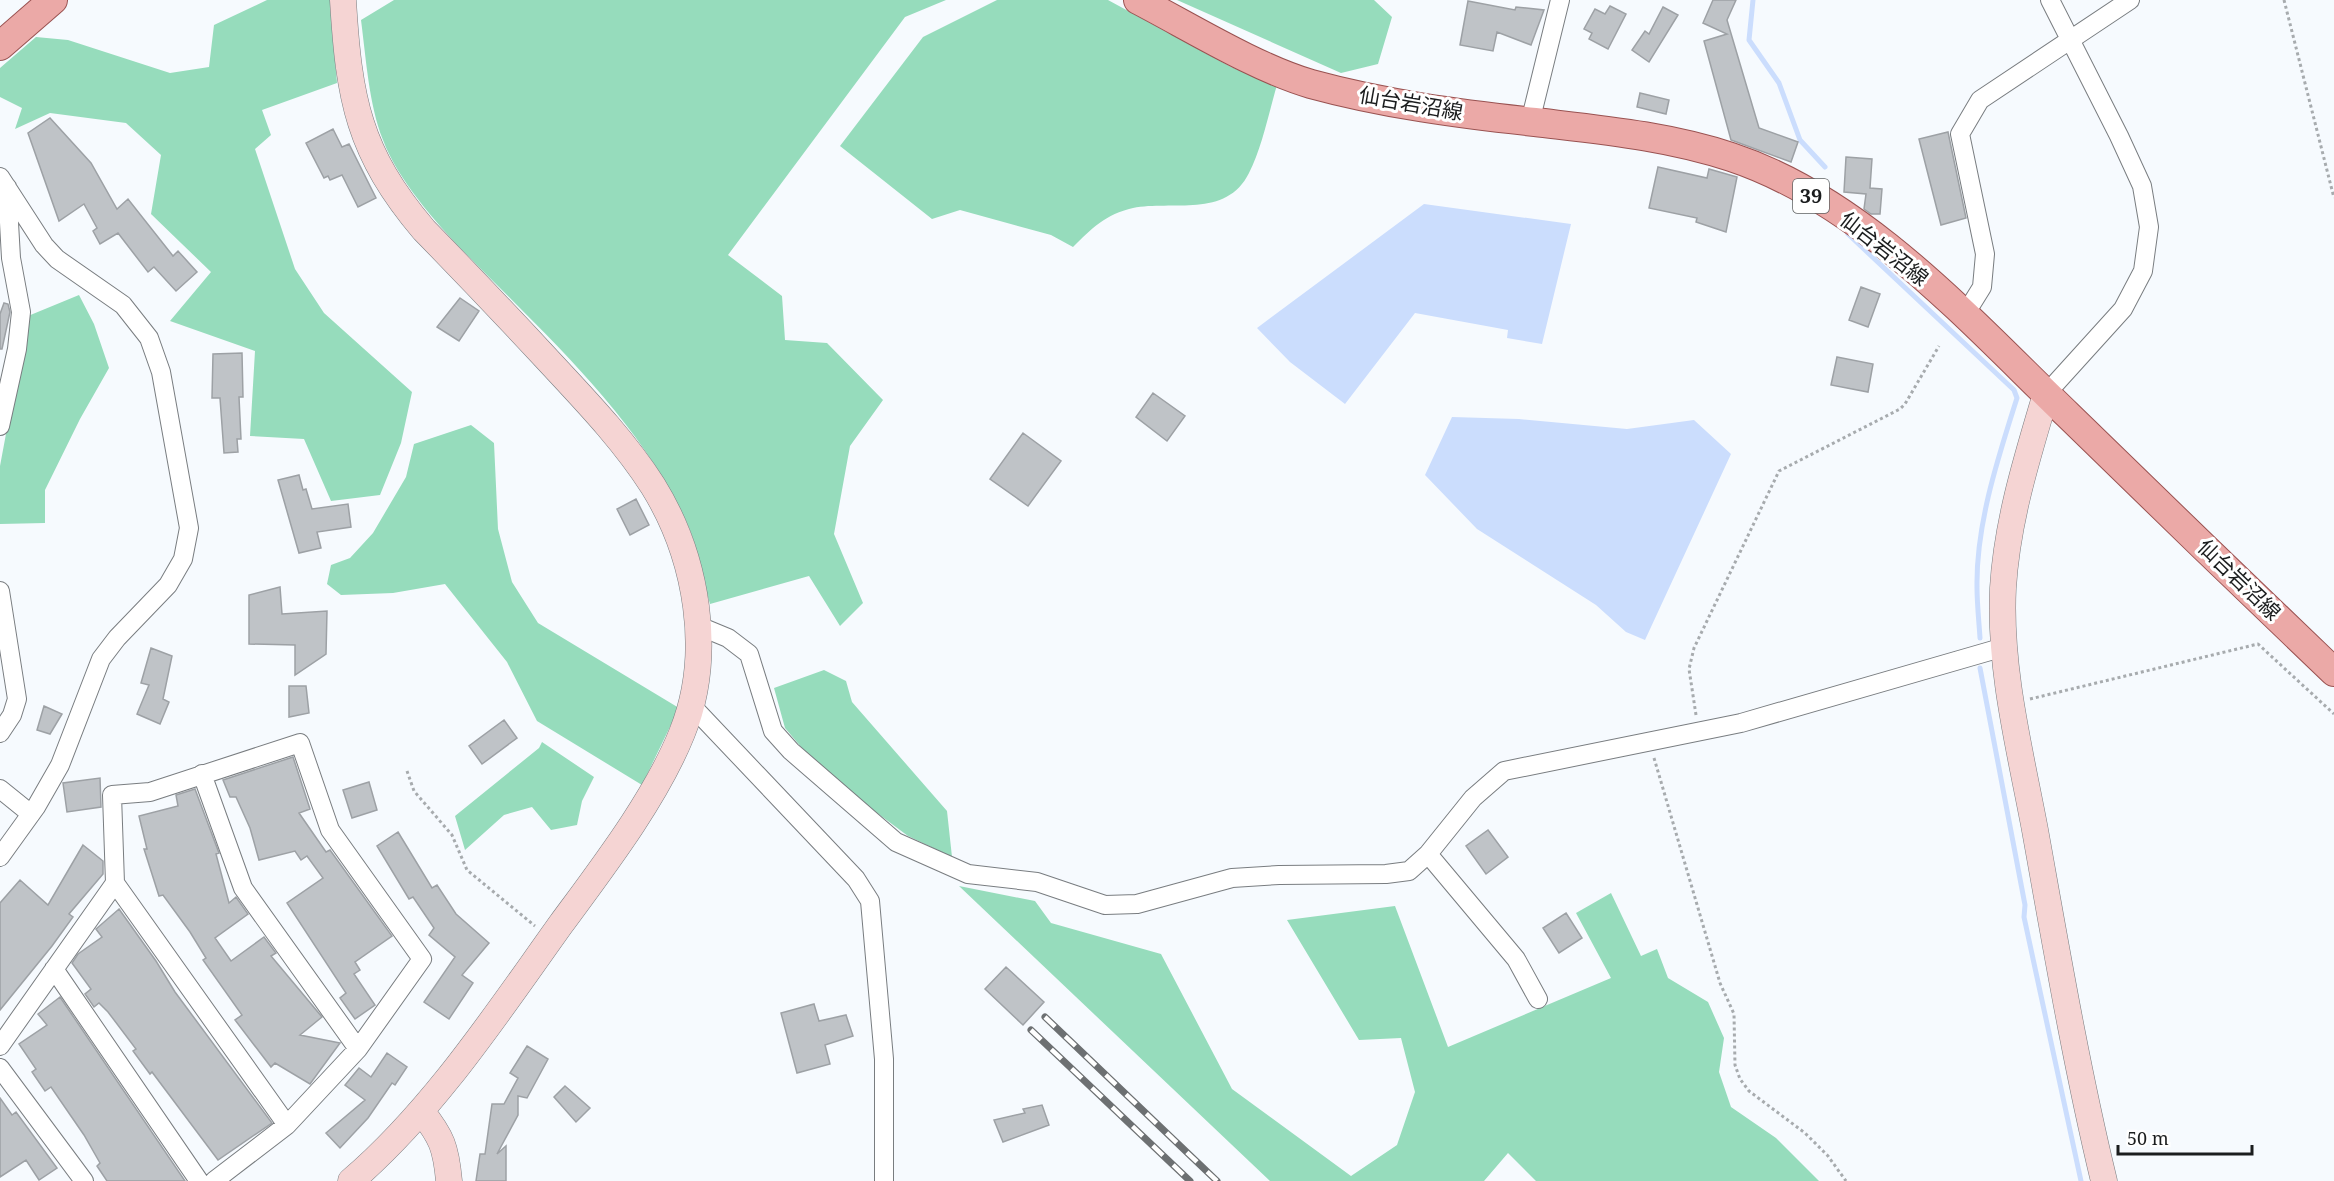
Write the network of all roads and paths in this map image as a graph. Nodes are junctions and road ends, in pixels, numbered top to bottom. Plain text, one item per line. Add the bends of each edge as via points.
1 (53, 0) edge
2 (343, 0) edge
3 (1138, 0) edge
4 (1560, 0) edge
5 (2050, 0) edge
6 (2130, 0) edge
7 (2284, 0) edge
8 (2071, 40) junction
9 (0, 46) edge
10 (1530, 122) junction
11 (3, 182) edge
12 (2334, 198) edge
13 (1964, 316) junction
14 (1940, 346) dead end
15 (2046, 394) junction
16 (0, 426) edge
17 (0, 591) edge
18 (699, 626) junction
19 (2004, 647) junction
20 (2334, 672) edge
21 (2011, 704) junction
22 (692, 705) junction
23 (2334, 714) edge
24 (0, 732) edge
25 (1699, 732) junction
26 (1650, 742) junction
27 (407, 771) dead end
28 (202, 774) junction
29 (0, 789) edge
30 (31, 814) junction
31 (1428, 854) junction
32 (0, 857) edge
33 (115, 883) junction
34 (551, 939) junction
35 (54, 969) junction
36 (1538, 999) dead end
37 (0, 1046) edge
38 (358, 1049) junction
39 (0, 1068) edge
40 (421, 1111) junction
41 (287, 1125) junction
42 (84, 1181) edge
43 (199, 1181) edge
44 (214, 1181) edge
45 (351, 1181) edge
46 (449, 1181) edge
47 (884, 1181) edge
48 (1846, 1181) edge
49 (2104, 1181) edge

1 - 9 main road
2 - 18 street via 357,114 381,173 424,230 599,416 635,460 654,488 679,543 688,567
3 - 10 main road, 仙台岩沼線 / 39 via 1241,54 1307,82 1416,107
4 - 10 street
5 - 8 street
6 - 8 street
7 - 12 path
8 - 13 street via 1980,100 1960,134 1985,254 1983,287
8 - 15 street via 2142,186 2150,227 2143,270 2123,309
10 - 13 main road, 仙台岩沼線 / 39 via 1676,142 1734,158 1779,178 1875,237
11 - 16 street via 21,312
11 - 30 street via 57,259 123,304 149,338 161,372 189,528 183,559 168,585 101,659 60,765
13 - 15 main road, 仙台岩沼線 / 39
14 - 25 path via 1900,409 1779,471 1694,648 1689,669
15 - 19 street via 2008,538 2003,590
15 - 20 main road, 仙台岩沼線 / 39
17 - 24 street via 17,699
18 - 22 street
18 - 31 street via 728,638 749,654 773,731 791,751 896,842 968,874 1036,882 1105,905 1137,904 1232,878 1409,871
19 - 21 street
19 - 25 street
21 - 23 path via 2258,644
21 - 49 street via 2069,1021
22 - 34 street via 682,734 637,816
22 - 47 street via 856,879 870,901 884,1059
25 - 26 street
26 - 31 street via 1504,771 1473,798
26 - 48 path via 1720,983 1734,1014 1735,1065 1740,1079 1749,1091 1805,1133
27 - 34 path via 414,791 452,835 467,870
28 - 33 street via 150,792 112,795
28 - 38 street via 243,888
28 - 38 street via 300,743 330,830 422,959
29 - 30 street
30 - 32 street
31 - 36 street via 1516,959
33 - 35 street
33 - 41 street
34 - 40 street
35 - 37 street
35 - 43 street
38 - 41 street
39 - 42 street
40 - 45 street
40 - 46 street via 439,1133 446,1150
41 - 44 street

